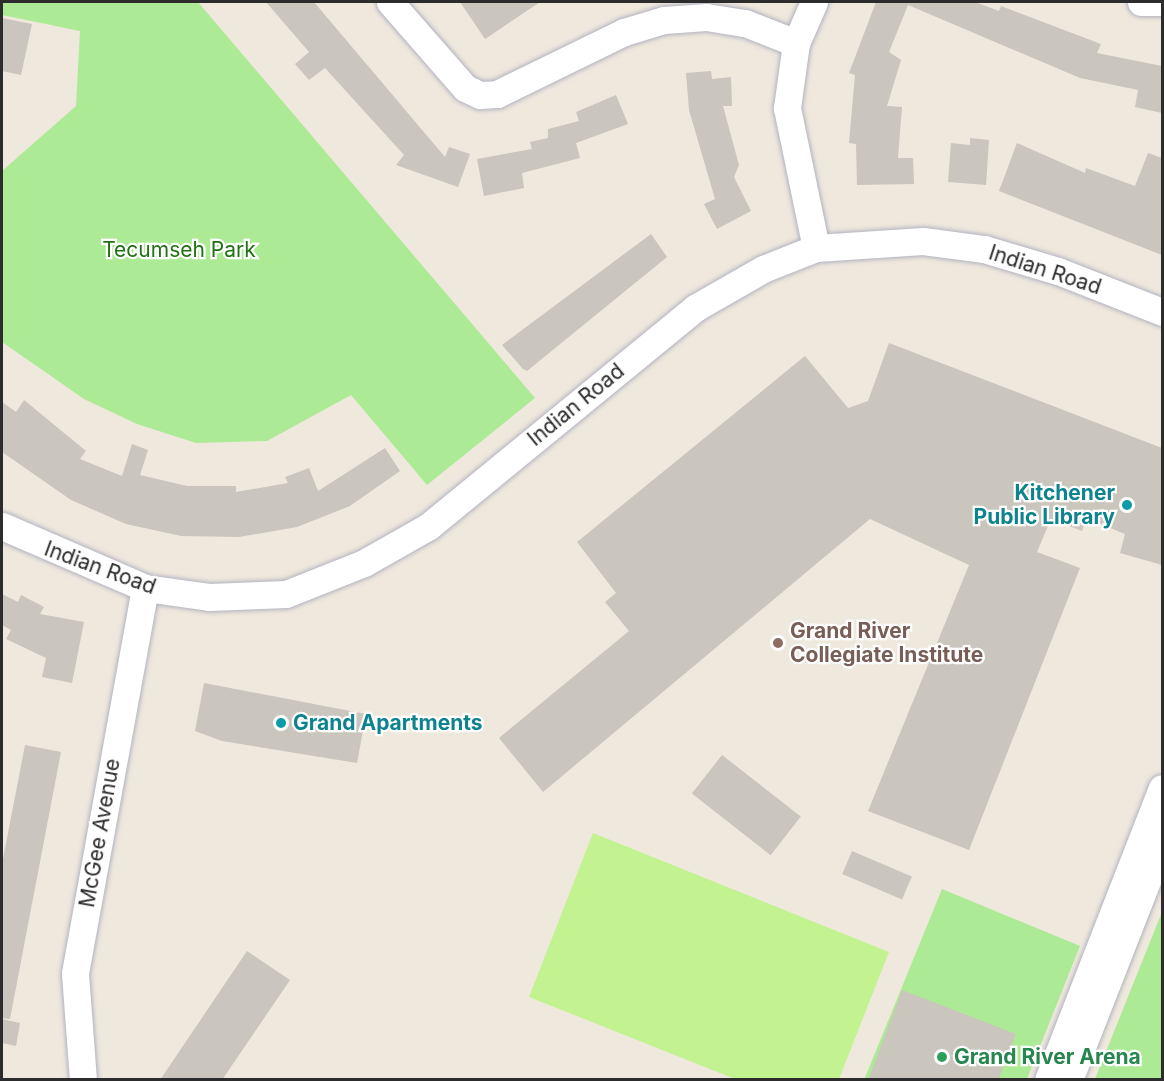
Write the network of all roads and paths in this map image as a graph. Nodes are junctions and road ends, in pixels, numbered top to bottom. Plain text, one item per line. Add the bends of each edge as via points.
1 (390, 2) edge
2 (814, 2) edge
3 (1141, 2) edge
4 (1162, 2) edge
5 (795, 44) junction
6 (816, 248) junction
7 (1162, 312) edge
8 (2, 526) edge
9 (145, 588) junction
10 (1162, 788) edge
11 (1162, 843) edge
12 (1112, 940) junction
13 (82, 1080) edge
14 (1048, 1080) edge
15 (1069, 1080) edge

1 - 5 street via 465,88 480,94 497,94 624,32 664,21 706,17 746,23
2 - 5 street
3 - 4 street
5 - 6 street via 787,108
6 - 7 street, Indian Road via 923,241 984,249 1058,271
6 - 9 street, Indian Road via 763,269 695,308 429,526 364,563 286,594 210,597
8 - 9 street, Indian Road
9 - 13 street, McGee Avenue via 75,973
10 - 12 street
11 - 12 street
12 - 14 street
12 - 15 street

